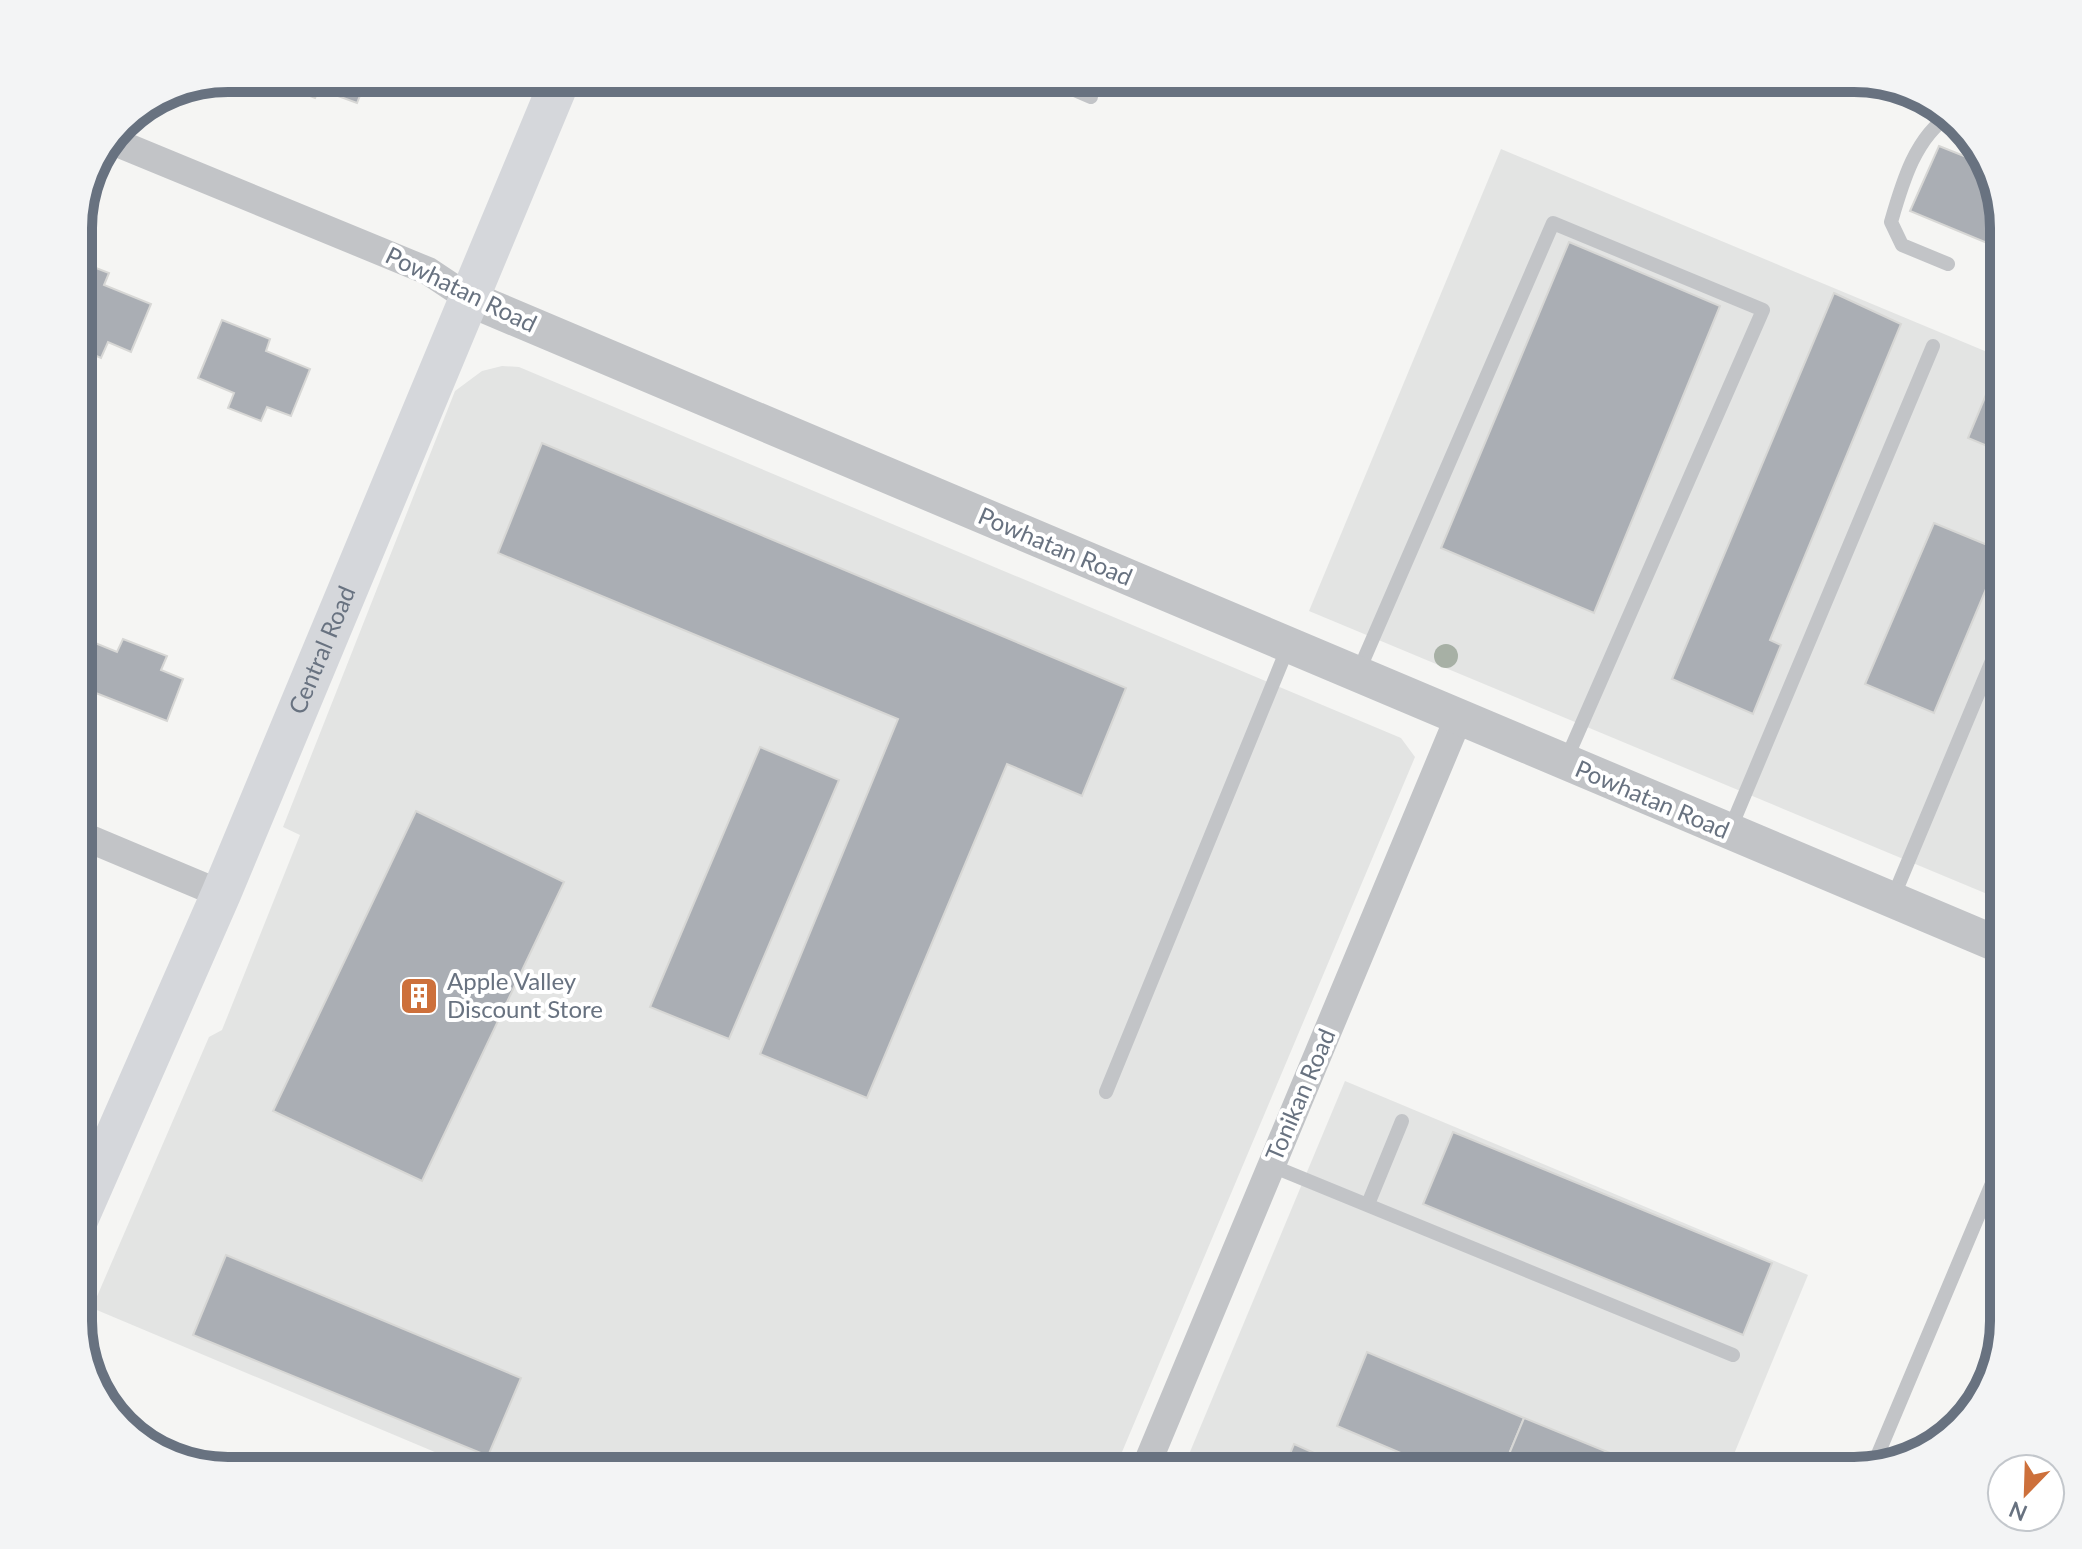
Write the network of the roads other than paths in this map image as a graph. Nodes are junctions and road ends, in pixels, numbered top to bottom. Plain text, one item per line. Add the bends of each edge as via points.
1 (555, 92) edge
2 (1079, 92) edge
3 (1091, 97) dead end
4 (1939, 122) edge
5 (122, 145) edge
6 (1948, 264) dead end
7 (470, 299) junction
8 (1933, 346) dead end
9 (1288, 647) junction
10 (1990, 666) edge
11 (1357, 676) junction
12 (1458, 719) junction
13 (1564, 763) junction
14 (1729, 832) junction
15 (92, 840) edge
16 (221, 894) junction
17 (1892, 900) junction
18 (1990, 941) edge
19 (1106, 1092) dead end
20 (1402, 1121) dead end
21 (1272, 1166) junction
22 (92, 1181) edge
23 (1990, 1188) edge
24 (1368, 1204) junction
25 (1733, 1355) dead end
26 (1878, 1454) edge
27 (1150, 1457) edge

1 - 7 main road, Central Road
2 - 3 lane
4 - 6 lane via 1903,182 1891,222 1902,245
5 - 7 street, Powhatan Road via 428,271
7 - 9 street, Powhatan Road
7 - 16 main road, Central Road
8 - 14 lane
9 - 11 street, Powhatan Road
9 - 19 lane
10 - 17 lane
11 - 12 street, Powhatan Road
11 - 13 lane via 1553,223 1763,310
12 - 13 street, Powhatan Road
12 - 21 street, Tonikan Road
13 - 14 street, Powhatan Road
14 - 17 street, Powhatan Road
15 - 16 street
16 - 22 main road, Central Road
17 - 18 street, Powhatan Road
20 - 24 lane
21 - 24 lane
21 - 27 street, Tonikan Road
23 - 26 lane
24 - 25 lane

